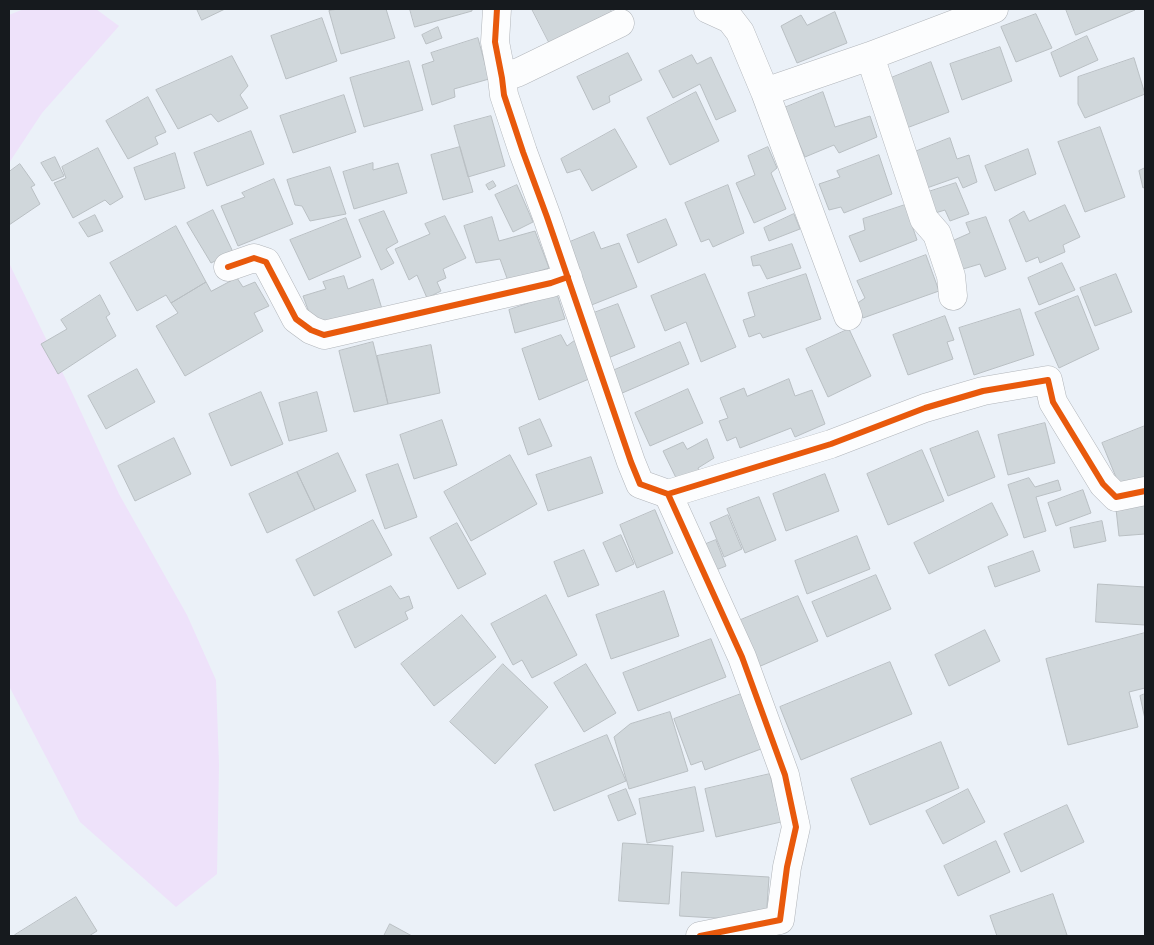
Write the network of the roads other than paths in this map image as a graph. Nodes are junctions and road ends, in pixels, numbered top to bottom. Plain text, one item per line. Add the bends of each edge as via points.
1 (497, 9) edge
2 (708, 9) edge
3 (994, 9) edge
4 (620, 23) dead end
5 (870, 56) junction
6 (502, 78) junction
7 (765, 92) junction
8 (228, 267) dead end
9 (568, 277) junction
10 (953, 296) dead end
11 (848, 316) dead end
12 (1145, 491) edge
13 (668, 494) junction
14 (700, 936) edge

1 - 6 street via 495,42
2 - 7 street via 730,19 740,32
3 - 5 street
4 - 6 street
5 - 7 street
5 - 10 street via 924,219 937,234
6 - 9 street via 504,95 522,152
7 - 11 street
8 - 9 street via 254,258 266,262 296,319 324,335
9 - 13 street via 640,484
12 - 13 street via 1116,497 1103,484 1053,402 1048,380 983,392 925,408 831,444
13 - 14 street via 742,657 785,775 796,827 780,920

